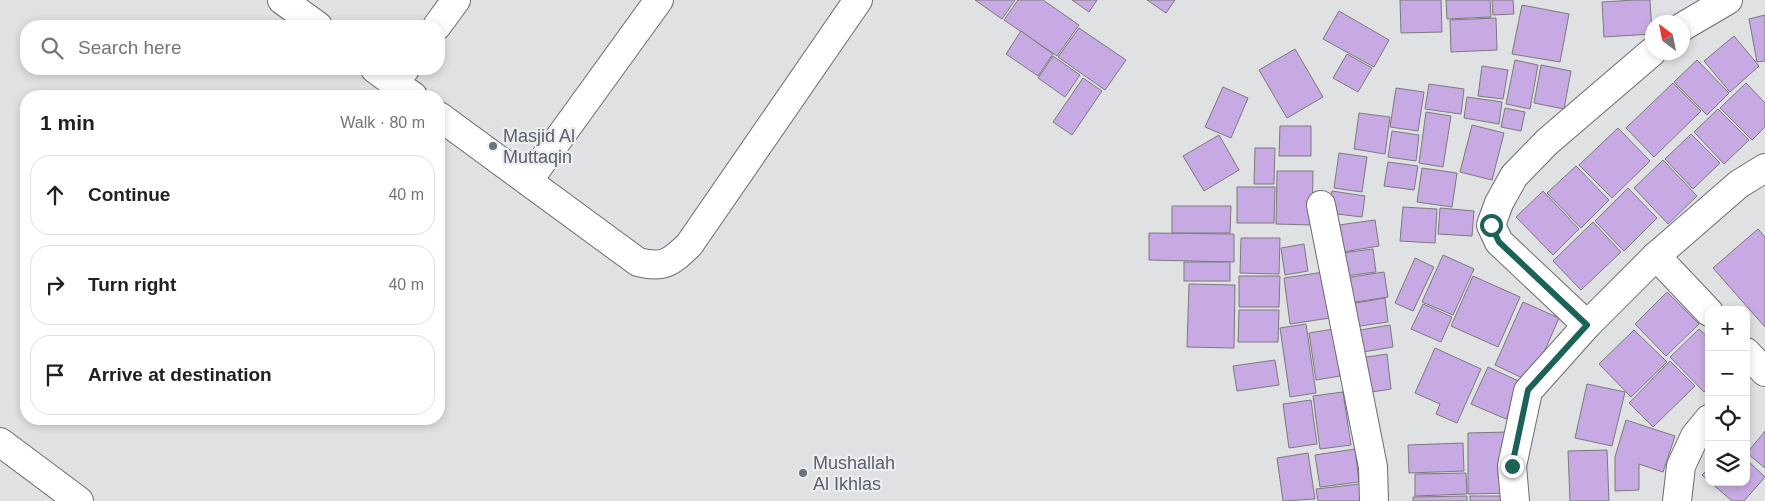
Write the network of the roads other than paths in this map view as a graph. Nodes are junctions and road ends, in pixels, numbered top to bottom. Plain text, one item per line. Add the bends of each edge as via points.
1 (282, 0) edge
2 (456, 0) edge
3 (659, 0) edge
4 (858, 0) edge
5 (1728, 0) edge
6 (310, 20) edge
7 (441, 20) edge
8 (1690, 22) edge
9 (1645, 58) edge
10 (445, 120) edge
11 (1765, 168) edge
12 (528, 182) junction
13 (1321, 206) dead end
14 (1656, 256) junction
15 (1705, 308) edge
16 (1587, 325) junction
17 (1705, 424) edge
18 (0, 442) edge
19 (79, 501) edge
20 (1374, 501) edge
21 (1515, 501) edge
22 (1677, 501) edge

1 - 6 street
2 - 7 street
3 - 12 street
4 - 12 street via 689,245 664,265 638,262
5 - 8 street
9 - 16 street via 1547,142 1514,176 1491,225 1499,242
10 - 12 street
11 - 14 street via 1739,184
13 - 20 street via 1373,467
14 - 15 street
14 - 16 street
16 - 21 street via 1528,390 1512,466
17 - 22 street via 1695,436 1681,466
18 - 19 street

